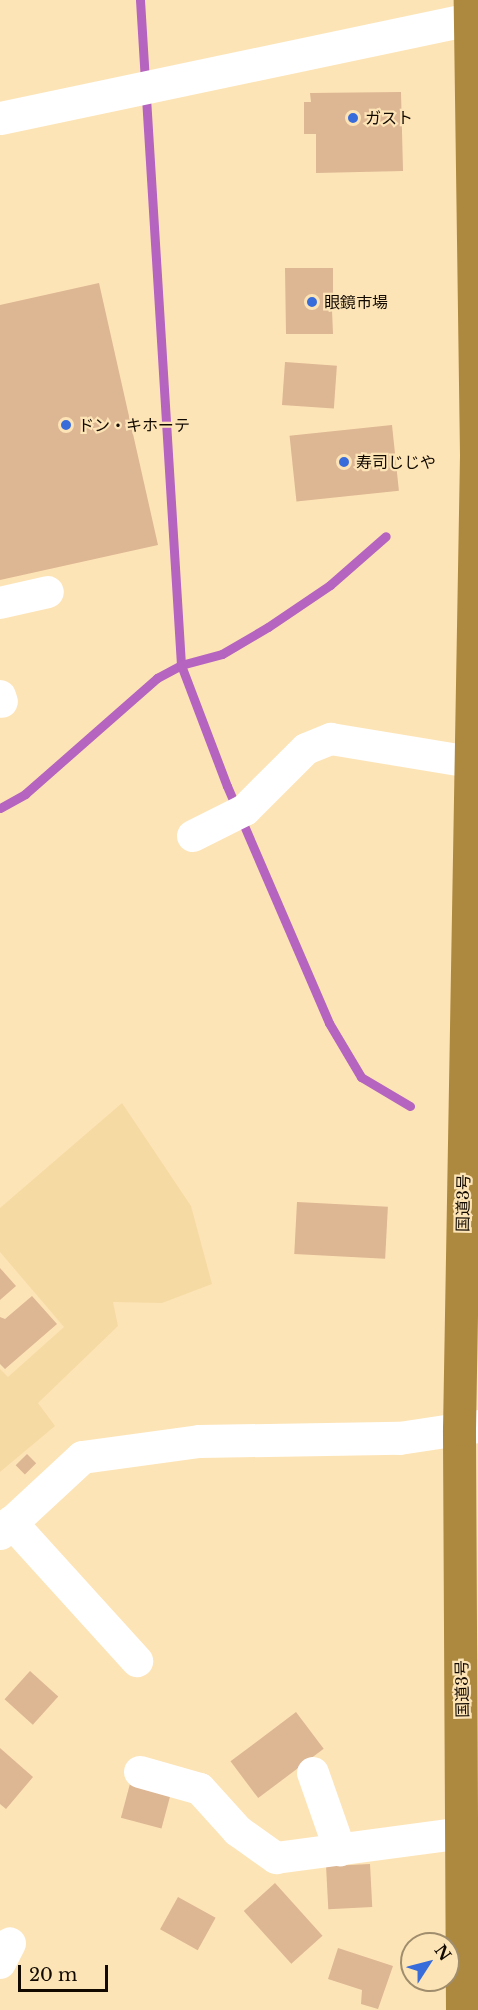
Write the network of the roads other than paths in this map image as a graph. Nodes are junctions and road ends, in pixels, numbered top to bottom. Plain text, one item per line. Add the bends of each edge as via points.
1 (473, 12) edge
2 (0, 118) edge
3 (477, 455) edge
4 (48, 592) dead end
5 (0, 603) edge
6 (470, 762) junction
7 (193, 836) dead end
8 (469, 1427) edge
9 (6, 1528) edge
10 (137, 1661) dead end
11 (140, 1772) dead end
12 (313, 1773) dead end
13 (464, 1833) junction
14 (340, 1850) junction
15 (462, 2010) edge

1 - 2 street
1 - 3 highway, 国道3号
3 - 6 highway, 国道3号
4 - 5 street
6 - 7 street via 331,739 306,749 238,813
6 - 8 highway, 国道3号
8 - 9 street via 399,1438 199,1442 82,1456
8 - 13 highway, 国道3号
9 - 10 street
11 - 14 street via 200,1789 238,1831 276,1858
12 - 14 street
13 - 14 street
13 - 15 highway, 国道3号

